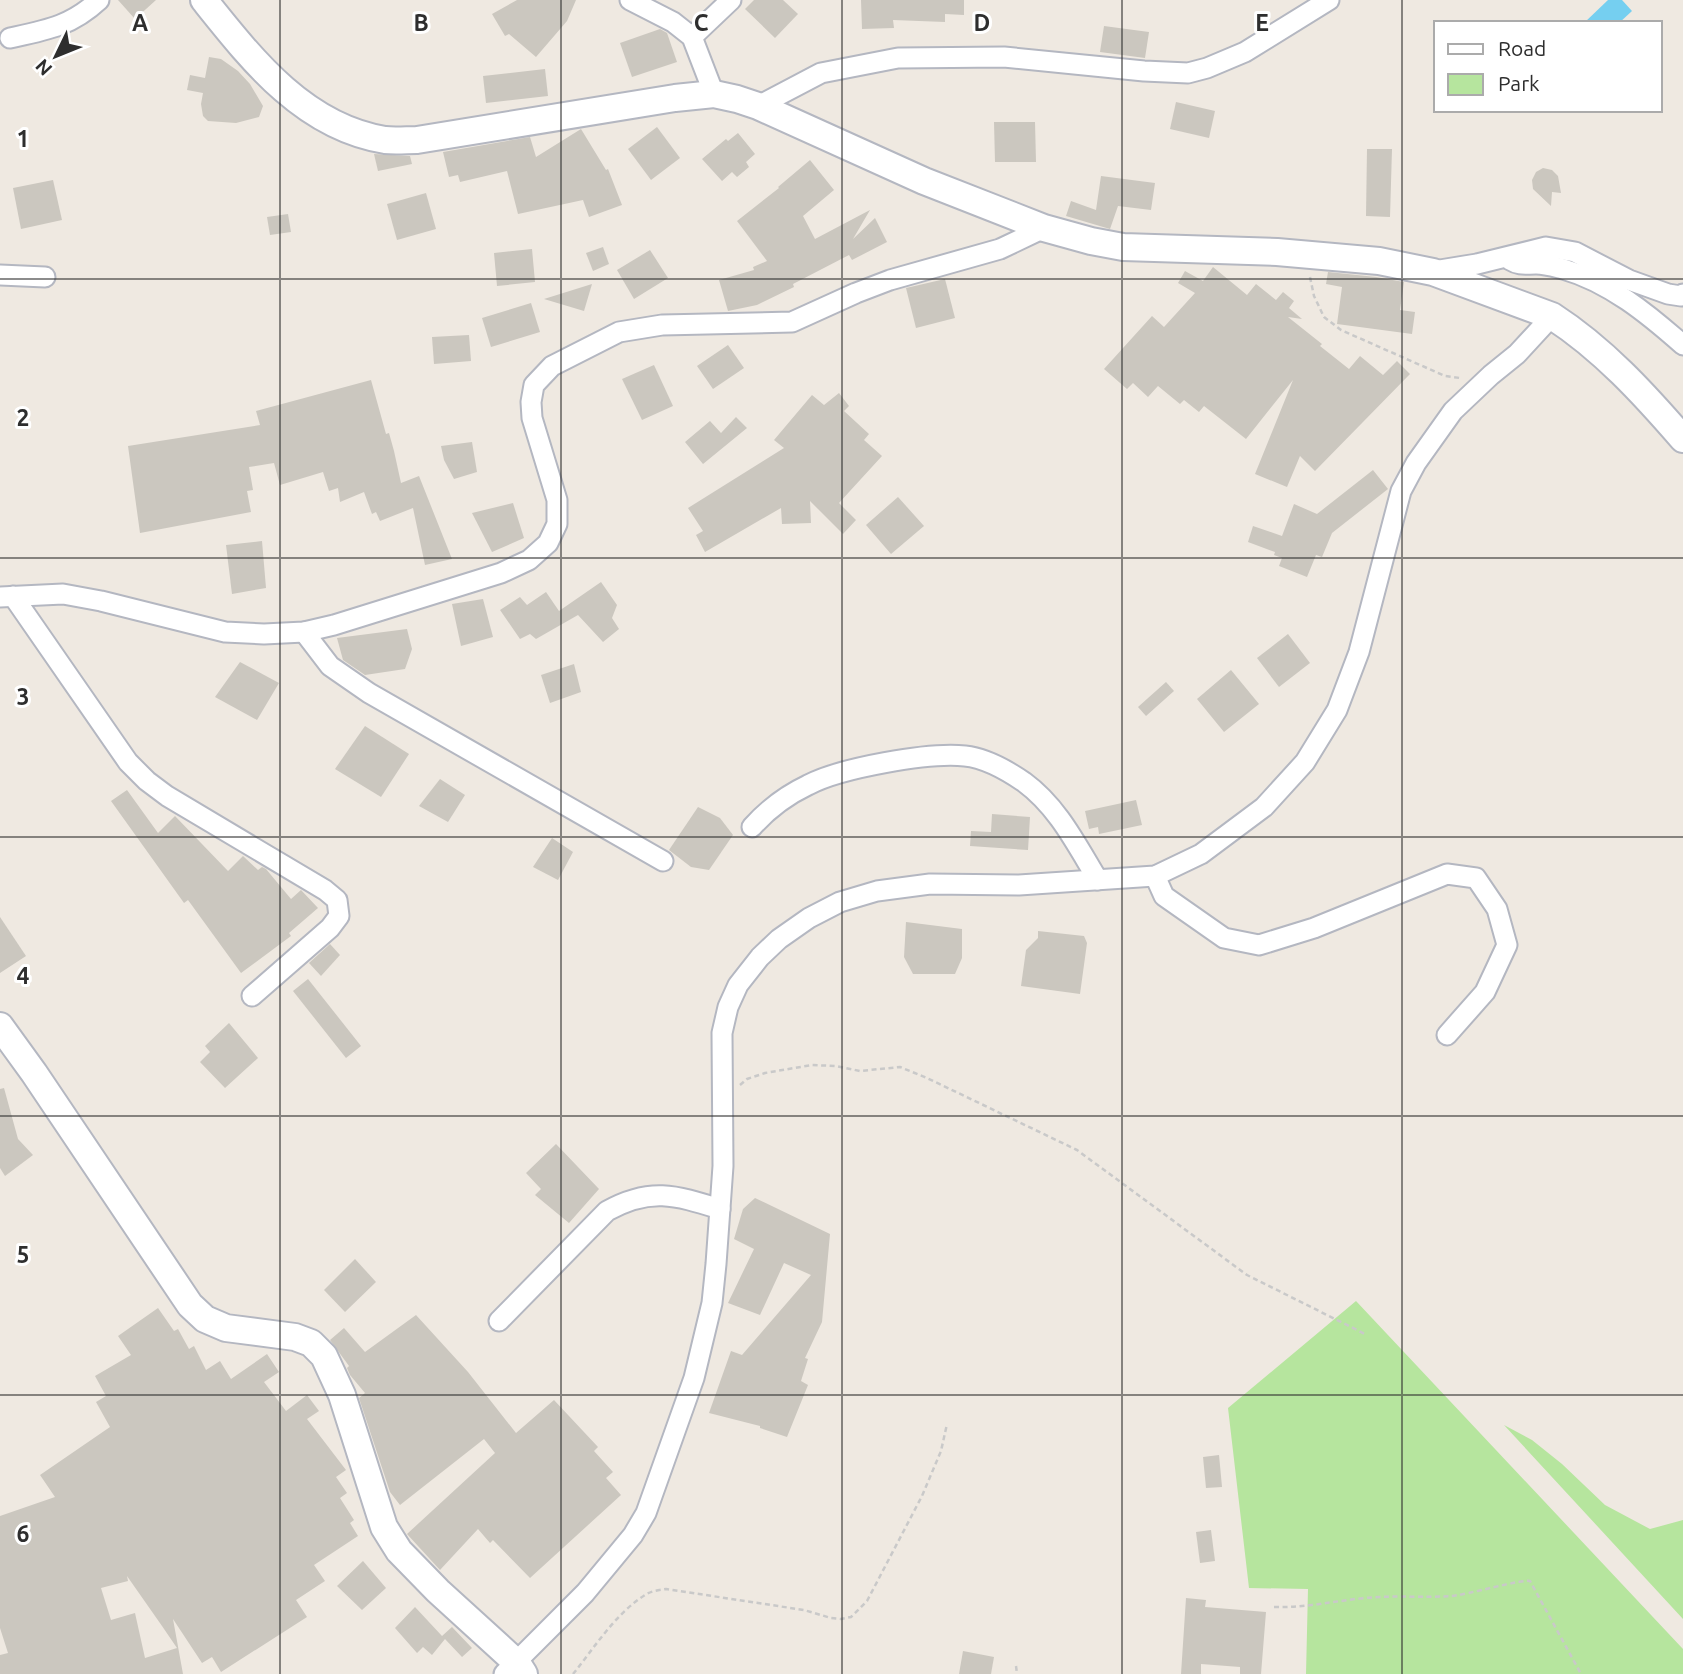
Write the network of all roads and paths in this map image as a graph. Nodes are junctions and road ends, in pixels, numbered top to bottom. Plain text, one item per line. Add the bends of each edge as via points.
1 (99, 0) edge
2 (204, 0) edge
3 (630, 0) edge
4 (731, 0) edge
5 (1329, 0) edge
6 (692, 37) junction
7 (10, 38) dead end
8 (714, 94) junction
9 (758, 106) junction
10 (1044, 229) junction
11 (1310, 255) junction
12 (1506, 257) junction
13 (1433, 272) junction
14 (0, 275) edge
15 (45, 277) dead end
16 (1683, 294) edge
17 (1552, 316) junction
18 (1660, 323) junction
19 (1683, 333) edge
20 (1683, 345) edge
21 (1491, 375) junction
22 (1683, 439) edge
23 (6, 597) edge
24 (304, 632) junction
25 (752, 827) dead end
26 (663, 861) dead end
27 (1155, 876) junction
28 (1098, 880) junction
29 (252, 996) dead end
30 (0, 1026) edge
31 (1447, 1035) dead end
32 (722, 1101) junction
33 (720, 1209) junction
34 (499, 1321) dead end
35 (1365, 1334) dead end
36 (947, 1424) dead end
37 (1274, 1607) dead end
38 (1016, 1667) dead end
39 (515, 1670) edge
40 (573, 1674) edge
41 (1017, 1674) edge
42 (1581, 1674) edge

1 - 7 street via 61,27
2 - 8 street via 270,78 305,107 353,133 387,140 417,140
3 - 6 street
4 - 6 street
5 - 9 street via 1245,52 1188,73 1004,57 898,58 821,73
6 - 8 street
8 - 9 street
9 - 10 street
10 - 11 street via 1123,247
10 - 24 street via 1000,249 890,280 792,322 662,325 619,332 568,357 534,385 531,402 557,499 557,524 548,543 529,560 500,573
11 - 13 street via 1379,261
11 - 21 path via 1307,264 1314,296 1324,317 1341,330 1445,376 1466,380
12 - 13 street
12 - 16 street via 1546,247 1575,252 1629,279 1668,294
12 - 18 street via 1518,265 1538,264 1597,282
13 - 17 street
14 - 15 street
17 - 21 street
17 - 22 street via 1616,366
18 - 19 street
18 - 20 street
21 - 27 street via 1453,411 1401,491 1359,652 1337,710 1305,762 1264,807 1201,854
23 - 24 street via 63,594 225,632
23 - 29 street via 128,762 147,780 337,900 339,916 330,928
24 - 26 street via 330,666 369,693
25 - 28 street via 811,783 908,759 967,756 1000,767 1045,800 1064,822
27 - 28 street
27 - 31 street via 1164,896 1224,938 1259,945 1314,928 1447,874 1476,878 1497,909 1507,945 1485,992
28 - 32 street via 930,884 877,891 809,918 779,939 738,985 722,1033
30 - 39 street via 190,1305 205,1319 226,1328 295,1337 312,1343 324,1356 342,1395 384,1527 399,1551
32 - 33 street
32 - 35 path via 747,1079 787,1068 812,1065 860,1071 900,1067 1077,1150 1247,1275
33 - 34 street via 663,1195 627,1200 607,1211
33 - 39 street via 712,1303 694,1378 646,1513 618,1555
36 - 40 path via 922,1496 867,1601 851,1617 831,1618 666,1589 647,1593 611,1626
37 - 42 path via 1451,1596 1530,1581
38 - 41 path

